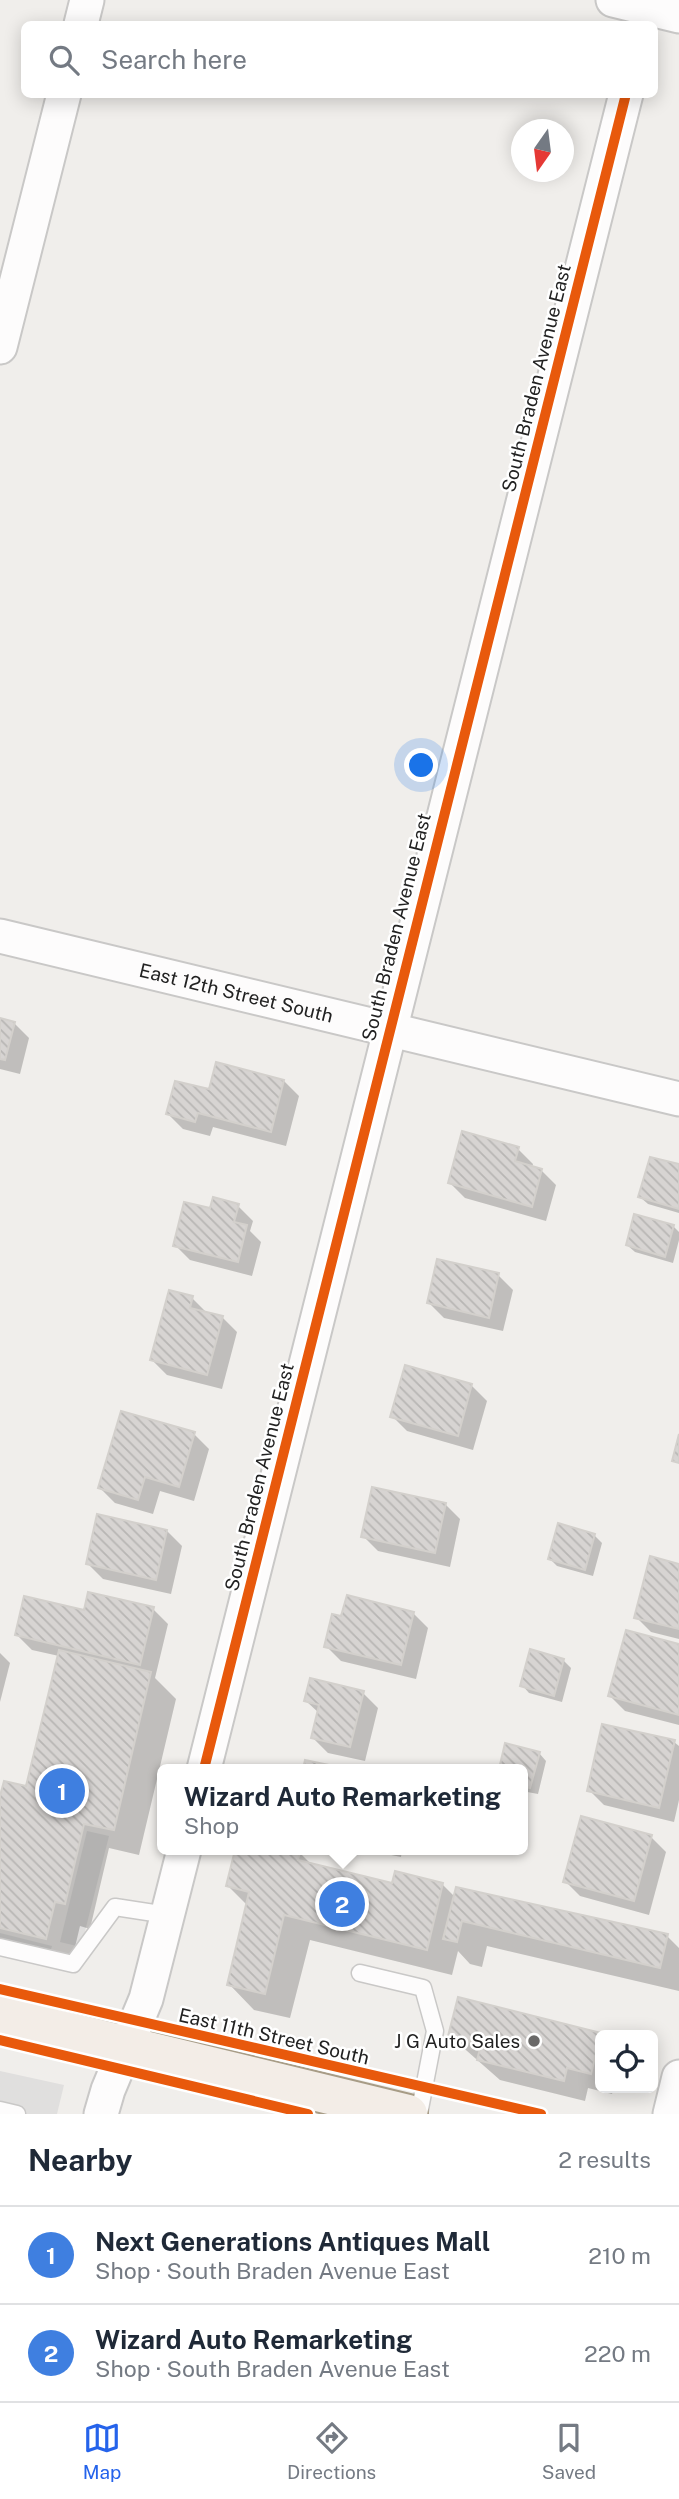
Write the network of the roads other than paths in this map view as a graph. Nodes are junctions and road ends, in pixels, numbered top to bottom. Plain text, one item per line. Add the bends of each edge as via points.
1 (87, 0) edge
2 (636, 8) edge
3 (679, 16) edge
4 (82, 21) edge
5 (63, 98) edge
6 (625, 98) edge
7 (0, 347) edge
8 (0, 936) edge
9 (389, 1029) junction
10 (679, 1099) edge
11 (205, 1764) edge
12 (183, 1855) edge
13 (167, 1915) junction
14 (0, 1947) edge
15 (360, 1973) dead end
16 (0, 2015) edge
17 (127, 2045) junction
18 (679, 2077) edge
19 (310, 2102) edge
20 (0, 2110) edge
21 (17, 2114) edge
22 (101, 2114) edge
23 (408, 2114) edge
24 (419, 2114) edge
25 (670, 2114) edge

1 - 4 street
2 - 3 street
5 - 7 street
6 - 9 street, South Braden Avenue East
8 - 9 street, East 12th Street South
9 - 10 street, East 12th Street South
9 - 11 street, South Braden Avenue East
12 - 13 street
13 - 14 lane via 115,1907 73,1964
13 - 17 street via 146,1998
15 - 24 lane via 423,1988 435,2031
16 - 17 main road
17 - 19 main road
17 - 22 street
18 - 25 street
19 - 23 main road
20 - 21 lane

